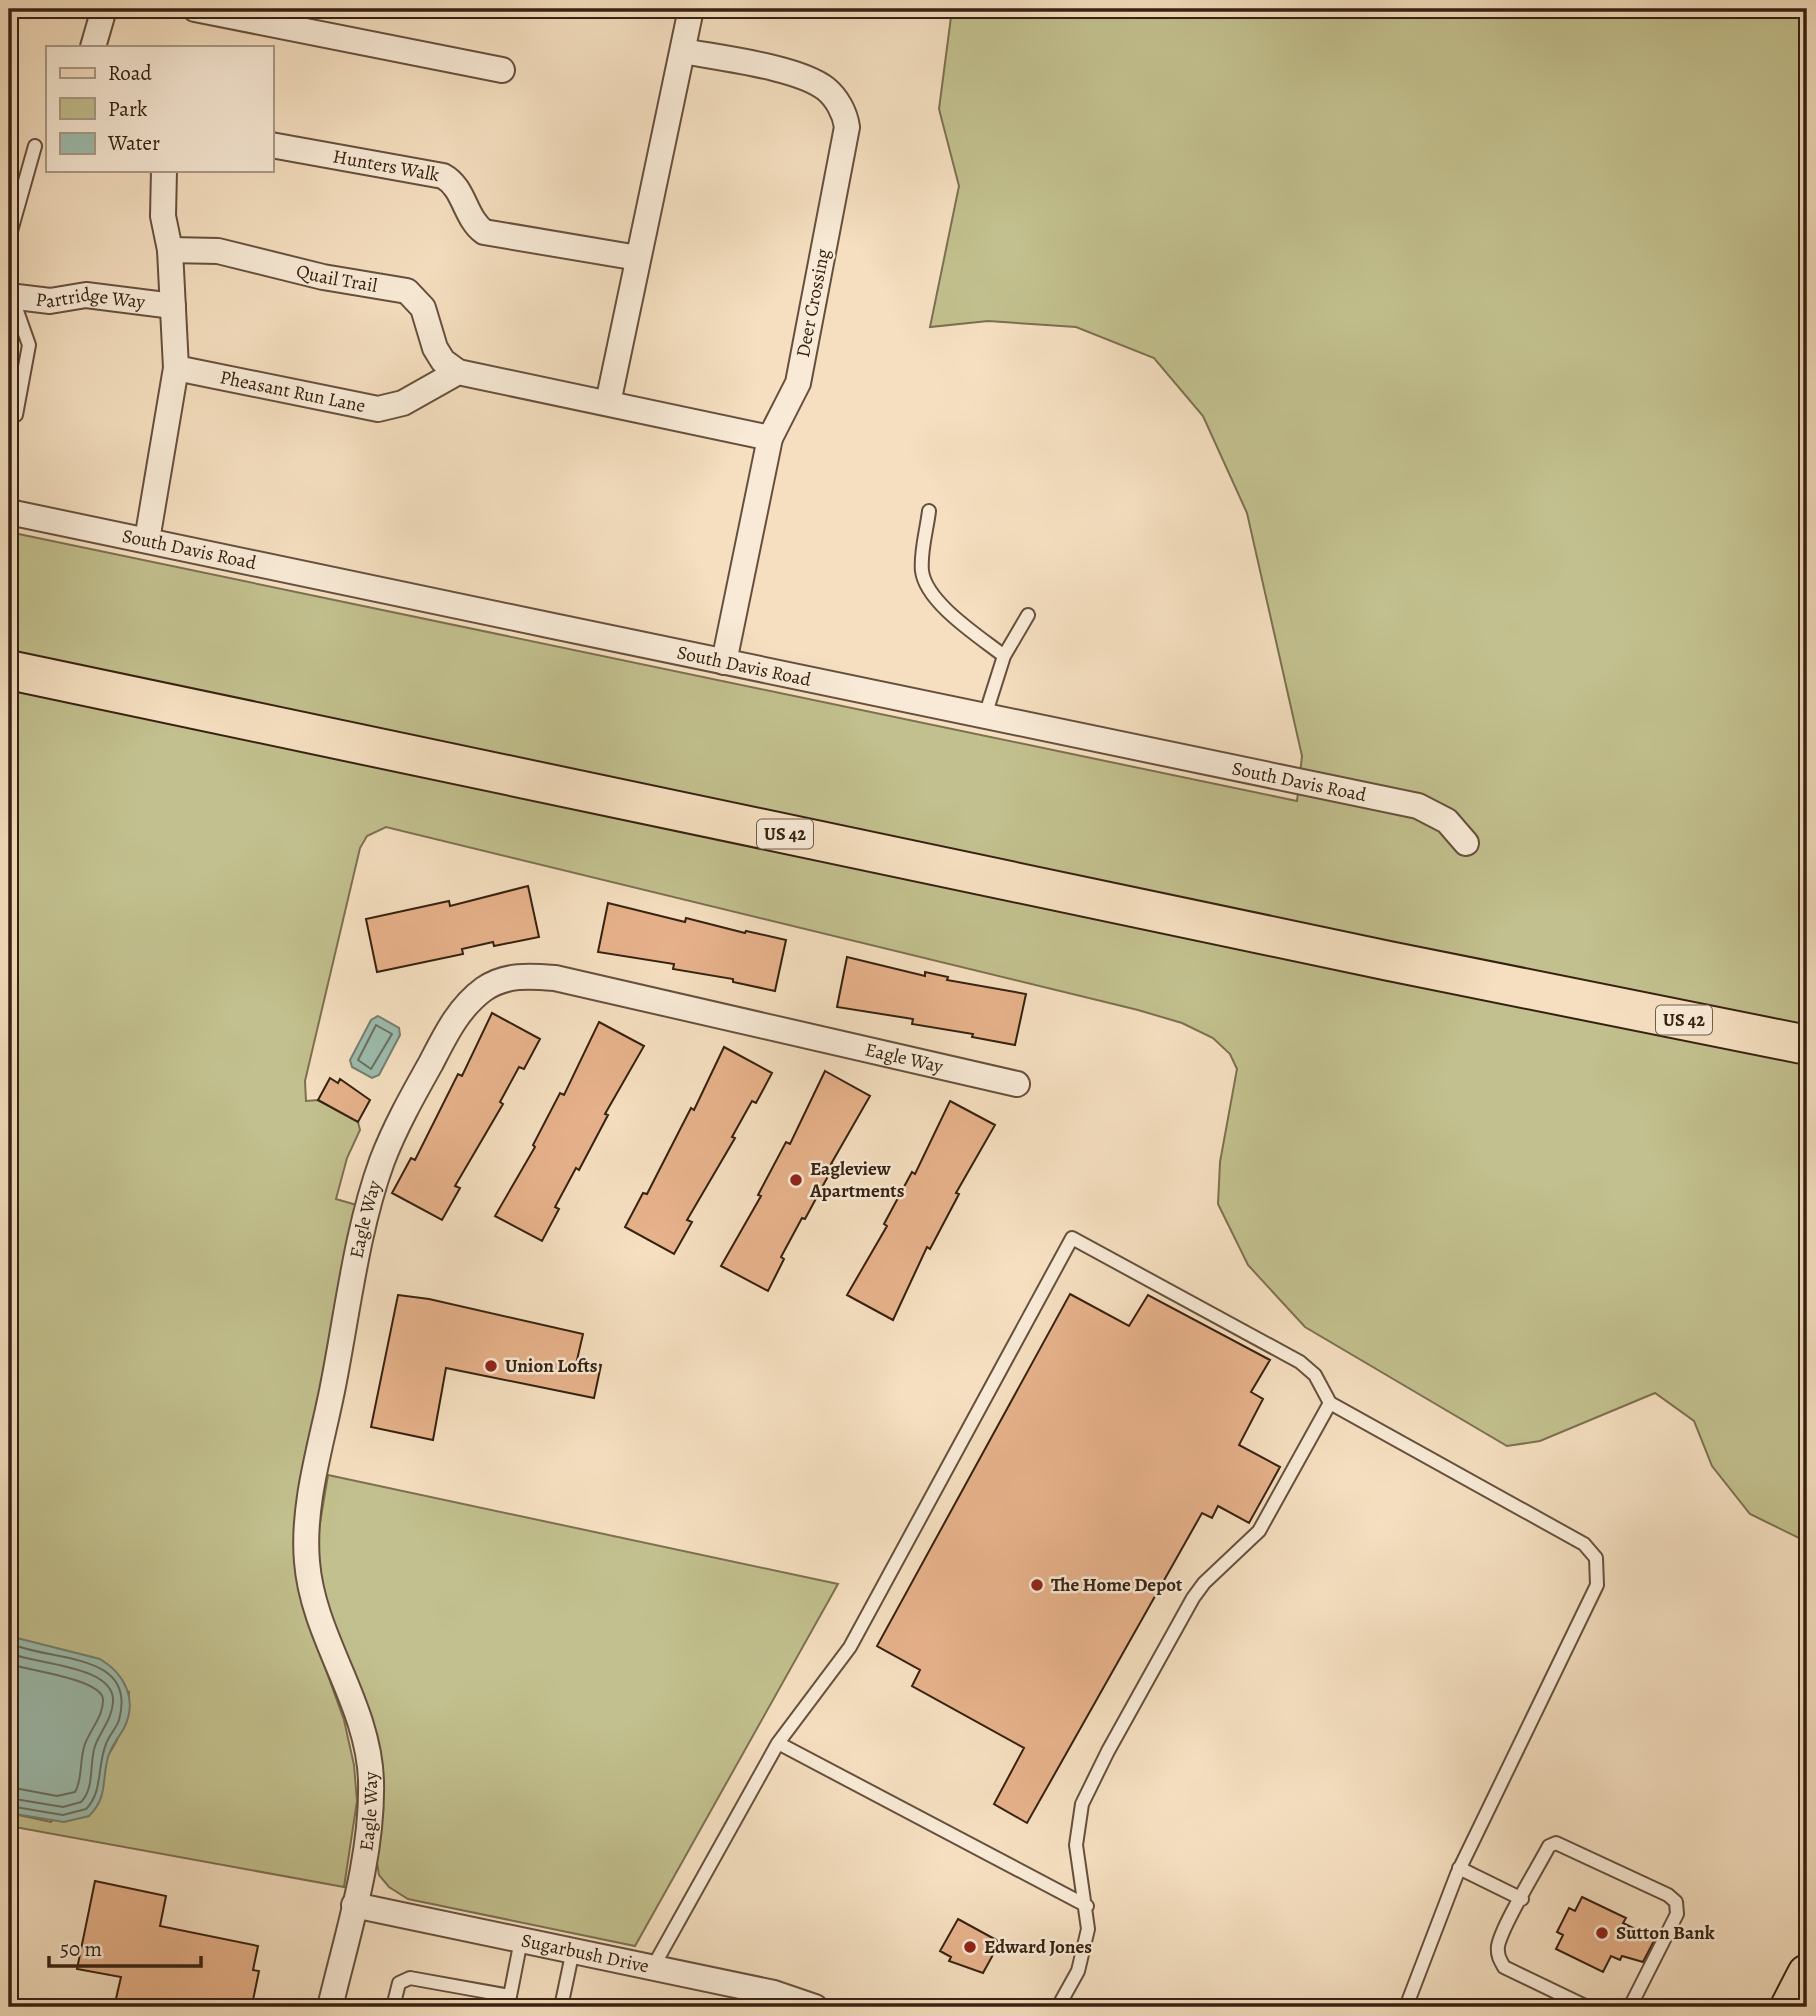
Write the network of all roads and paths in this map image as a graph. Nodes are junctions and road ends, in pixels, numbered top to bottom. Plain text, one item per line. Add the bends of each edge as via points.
1 (104, 9) edge
2 (195, 9) edge
3 (691, 9) edge
4 (93, 46) edge
5 (683, 51) junction
6 (502, 70) dead end
7 (273, 145) edge
8 (35, 146) dead end
9 (164, 172) edge
10 (9, 238) edge
11 (170, 250) junction
12 (638, 258) junction
13 (10, 293) edge
14 (173, 306) junction
15 (176, 368) junction
16 (458, 372) junction
17 (608, 403) junction
18 (16, 415) dead end
19 (770, 438) junction
20 (929, 511) dead end
21 (9, 512) edge
22 (147, 540) junction
23 (1028, 615) dead end
24 (1004, 656) junction
25 (724, 662) junction
26 (9, 670) edge
27 (984, 719) junction
28 (1466, 843) dead end
29 (1807, 1045) edge
30 (1017, 1084) dead end
31 (1330, 1403) junction
32 (778, 1743) junction
33 (1460, 1868) junction
34 (1522, 1899) junction
35 (354, 1905) junction
36 (1087, 1906) junction
37 (522, 1940) junction
38 (573, 1950) junction
39 (653, 1967) junction
40 (1807, 1974) edge
41 (330, 2007) edge
42 (393, 2007) edge
43 (561, 2007) edge
44 (815, 2007) edge
45 (1058, 2007) edge
46 (1406, 2007) edge
47 (1587, 2007) edge
48 (1630, 2007) edge
49 (1790, 2007) edge

1 - 4 street
2 - 6 street
3 - 5 street
5 - 12 street
5 - 19 street, Deer Crossing via 818,83 831,93 846,119 841,170 798,383
7 - 12 street, Hunters Walk via 443,176 456,186 484,232
8 - 10 lane
9 - 11 street via 163,216
11 - 14 street
11 - 16 street, Quail Trail via 218,251 323,277 407,291 423,308 443,361
12 - 17 street
13 - 14 street, Partridge Way via 50,301 86,295
13 - 18 lane via 29,345
14 - 15 street
15 - 16 street, Pheasant Run Lane via 377,409 403,403
15 - 22 street
16 - 17 street
17 - 19 street
19 - 25 street, Deer Crossing
20 - 24 lane via 922,569 925,581 949,612
21 - 22 street, South Davis Road
22 - 25 street, South Davis Road
23 - 24 lane
24 - 27 lane
25 - 27 street, South Davis Road
26 - 29 main road, US 42
27 - 28 street, South Davis Road via 1418,806 1447,821
30 - 35 street, Eagle Way via 555,978 514,976 484,989 464,1007 395,1130 381,1164 308,1511 307,1563 314,1600 360,1724 371,1780
31 - 32 lane via 1315,1375 1300,1362 1072,1238 850,1647
31 - 33 lane via 1584,1544 1596,1558 1597,1585 1586,1611
31 - 36 lane via 1259,1531 1193,1598 1096,1775 1076,1825
32 - 36 lane
32 - 39 lane
33 - 34 lane
33 - 46 lane
34 - 47 lane via 1498,1945 1504,1967
34 - 48 lane via 1549,1846 1556,1843 1675,1902 1677,1914
35 - 37 street, Sugarbush Drive
35 - 41 street, Eagle Way
36 - 45 lane via 1086,1947
37 - 38 street, Sugarbush Drive
37 - 42 lane via 510,1996 410,1978 399,1983
38 - 39 street, Sugarbush Drive
38 - 43 lane
39 - 44 street, Sugarbush Drive via 774,1993
40 - 49 main road

